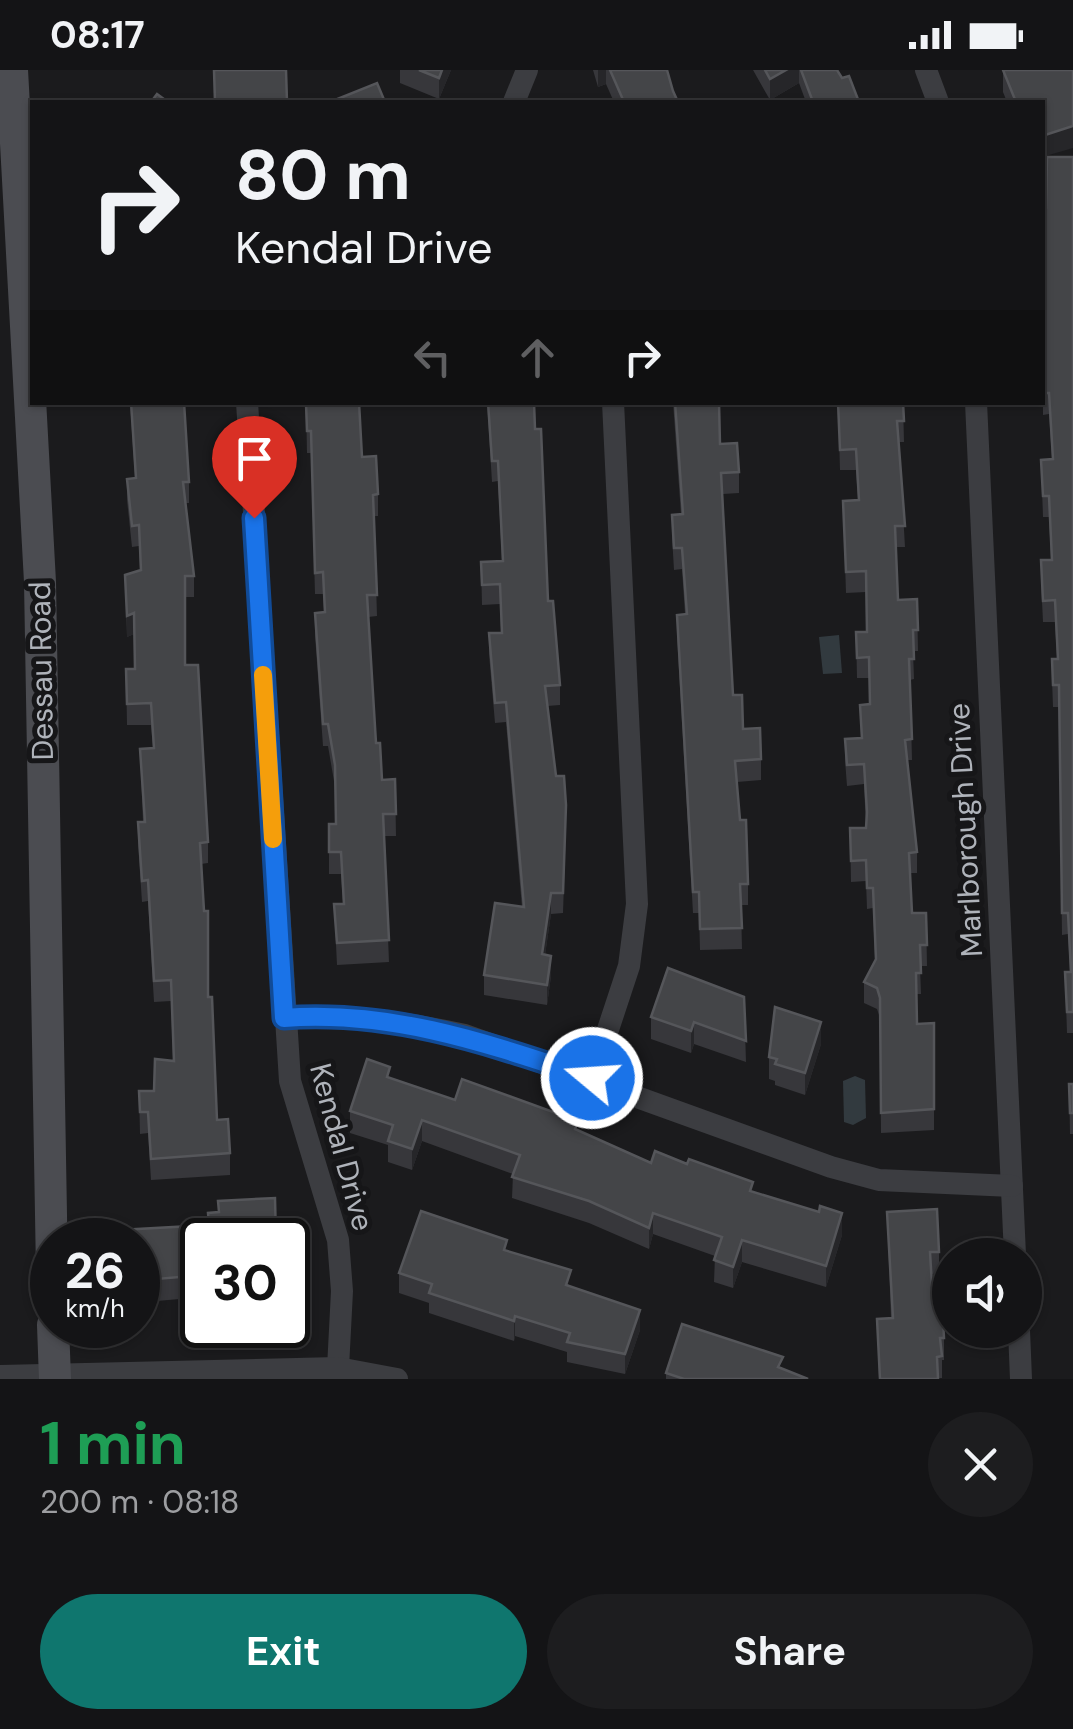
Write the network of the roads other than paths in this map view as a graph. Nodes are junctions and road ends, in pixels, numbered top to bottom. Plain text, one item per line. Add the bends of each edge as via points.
1 (12, 70) edge
2 (527, 70) edge
3 (926, 70) edge
4 (515, 100) edge
5 (937, 100) edge
6 (14, 352) edge
7 (15, 405) edge
8 (247, 405) edge
9 (613, 405) edge
10 (976, 405) edge
11 (284, 1018) junction
12 (592, 1078) junction
13 (1012, 1186) junction
14 (51, 1218) edge
15 (1014, 1238) edge
16 (54, 1348) edge
17 (1019, 1348) edge
18 (338, 1368) junction
19 (0, 1376) edge
20 (54, 1376) edge
21 (398, 1379) edge
22 (1021, 1379) edge

1 - 6 main road, Dessau Road
2 - 4 street
3 - 5 street
6 - 7 main road, Dessau Road
7 - 14 main road, Dessau Road via 40,582
8 - 11 street, Kendal Drive
9 - 12 street via 636,904 629,966
10 - 13 street, Marlborough Drive
11 - 12 street via 394,1020 465,1035
11 - 18 street, Kendal Drive via 290,1080 338,1240
12 - 13 street via 879,1180
13 - 15 street, Marlborough Drive
16 - 20 main road
17 - 22 street
18 - 20 street
18 - 21 street
19 - 20 street

